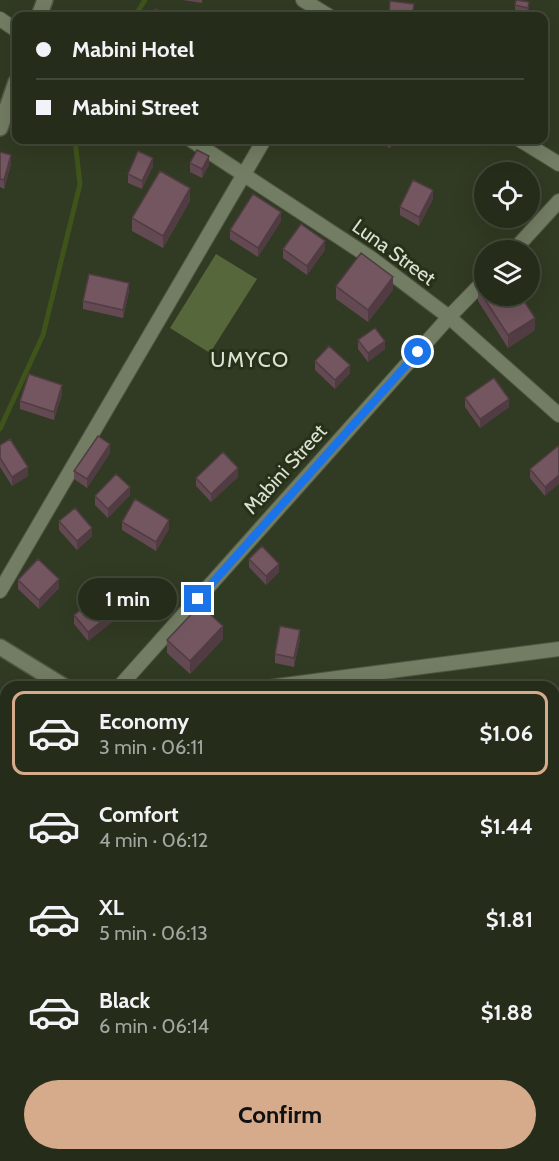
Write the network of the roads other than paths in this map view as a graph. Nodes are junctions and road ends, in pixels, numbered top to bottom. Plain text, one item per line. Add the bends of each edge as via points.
1 (303, 0) edge
2 (322, 12) edge
3 (12, 94) edge
4 (0, 128) edge
5 (197, 144) edge
6 (262, 144) edge
7 (526, 144) edge
8 (559, 164) edge
9 (244, 173) junction
10 (559, 201) edge
11 (523, 240) edge
12 (474, 291) edge
13 (449, 317) junction
14 (559, 415) edge
15 (0, 591) edge
16 (0, 647) edge
17 (559, 649) edge
18 (55, 681) edge
19 (124, 681) edge
20 (315, 681) edge

1 - 2 street
3 - 4 street
5 - 9 street, Luna Street
6 - 9 street
7 - 8 street
9 - 13 street, Luna Street via 371,258
9 - 15 street
10 - 11 street
12 - 13 street, Mabini Street
13 - 14 street, Luna Street
13 - 19 street, Mabini Street
16 - 18 street
17 - 20 street

